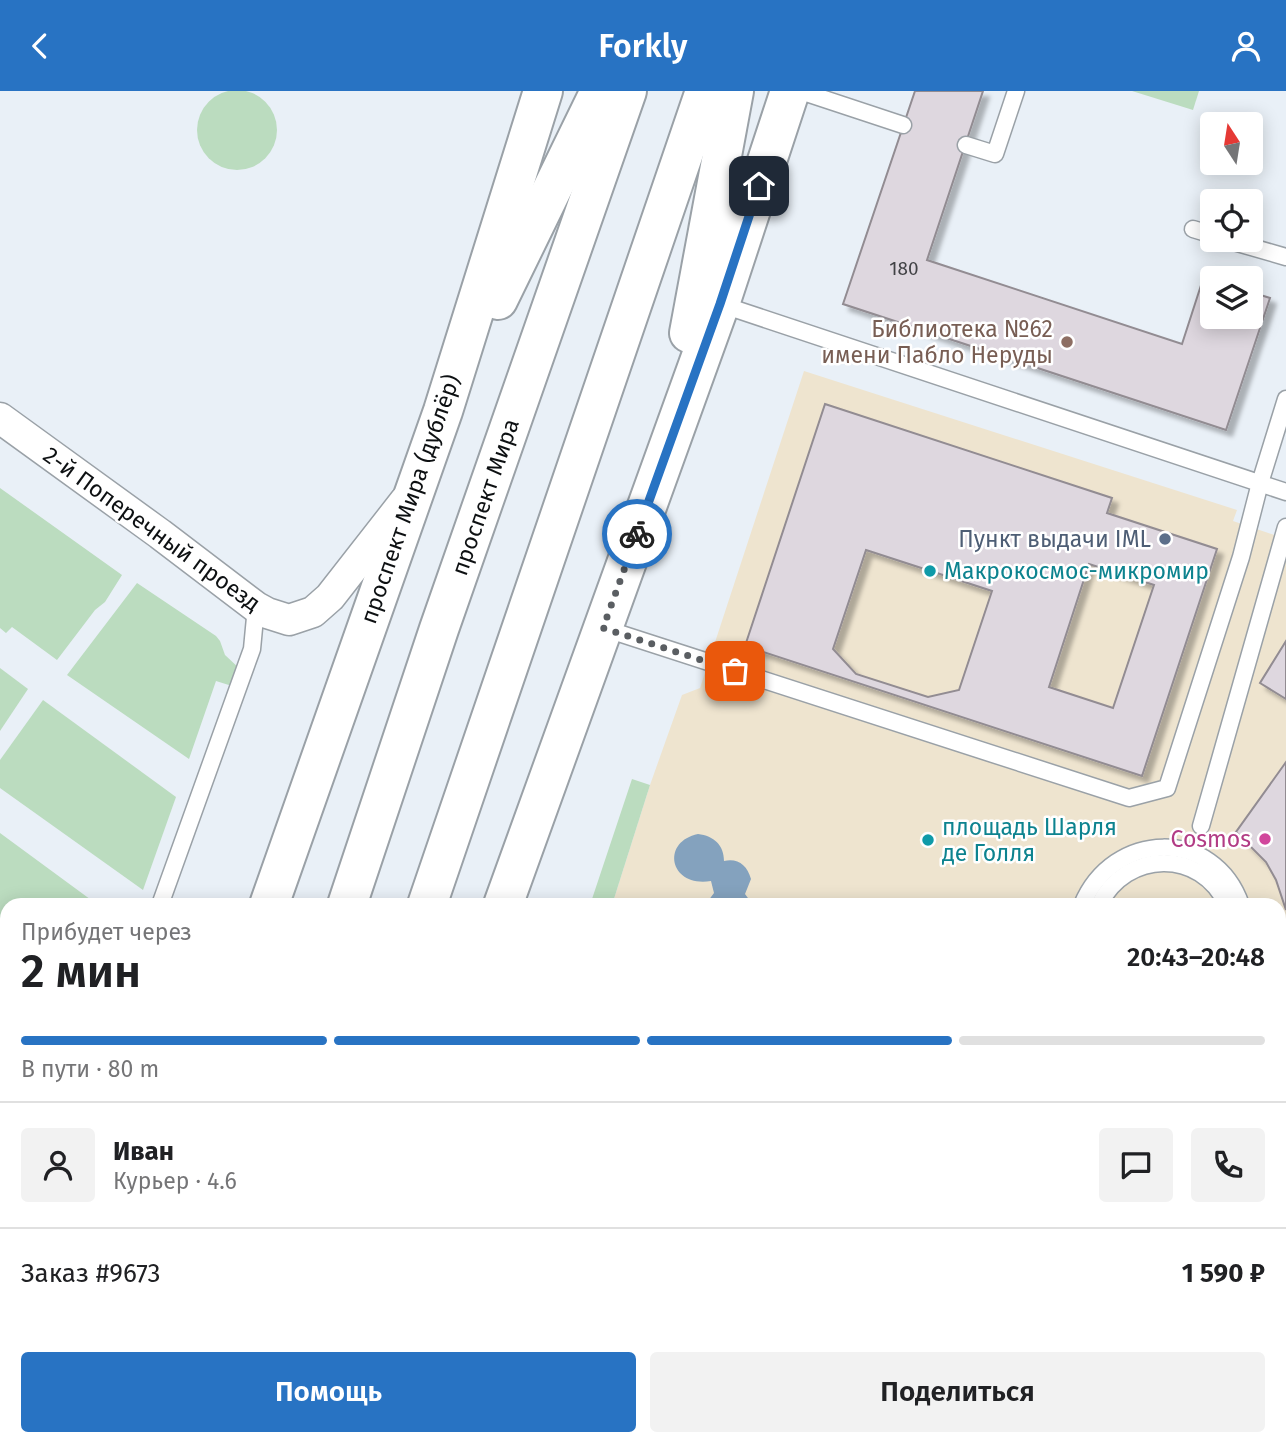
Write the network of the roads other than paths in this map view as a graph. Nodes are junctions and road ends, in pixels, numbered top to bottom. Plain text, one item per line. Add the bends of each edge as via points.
1 (600, 91) edge
2 (627, 91) edge
3 (705, 91) edge
4 (733, 91) edge
5 (790, 91) edge
6 (800, 91) edge
7 (1016, 91) edge
8 (538, 94) edge
9 (904, 125) dead end
10 (965, 145) dead end
11 (1193, 229) dead end
12 (1200, 231) edge
13 (1263, 250) edge
14 (1286, 257) edge
15 (720, 304) junction
16 (1286, 399) edge
17 (443, 411) junction
18 (0, 418) edge
19 (668, 448) junction
20 (1260, 483) junction
21 (418, 484) junction
22 (1286, 492) edge
23 (1286, 527) edge
24 (1282, 562) edge
25 (256, 607) junction
26 (603, 628) junction
27 (1201, 825) dead end
28 (163, 898) edge
29 (271, 898) edge
30 (349, 898) edge
31 (429, 898) edge
32 (506, 898) edge
33 (1085, 898) edge
34 (1102, 898) edge
35 (1223, 898) edge
36 (1237, 898) edge

1 - 17 main road
2 - 30 main road, проспект Мира
3 - 31 main road
4 - 19 main road
5 - 15 main road
6 - 9 lane
7 - 10 lane via 995,154
8 - 17 main road, проспект Мира (дублёр)
11 - 12 lane
13 - 14 lane
15 - 19 main road
15 - 20 lane
16 - 20 lane
17 - 21 main road, проспект Мира (дублёр)
18 - 25 street, 2-й Поперечный проезд
19 - 26 main road
20 - 22 lane
20 - 26 lane via 1167,788 1129,797
21 - 25 street, 2-й Поперечный проезд via 330,597 313,612 289,619
21 - 29 main road, проспект Мира (дублёр)
23 - 24 lane
24 - 27 lane
25 - 28 lane via 252,649
26 - 32 main road
33 - 36 lane via 1116,860 1134,852 1174,848 1211,864
34 - 35 lane via 1127,872 1157,863 1202,874

